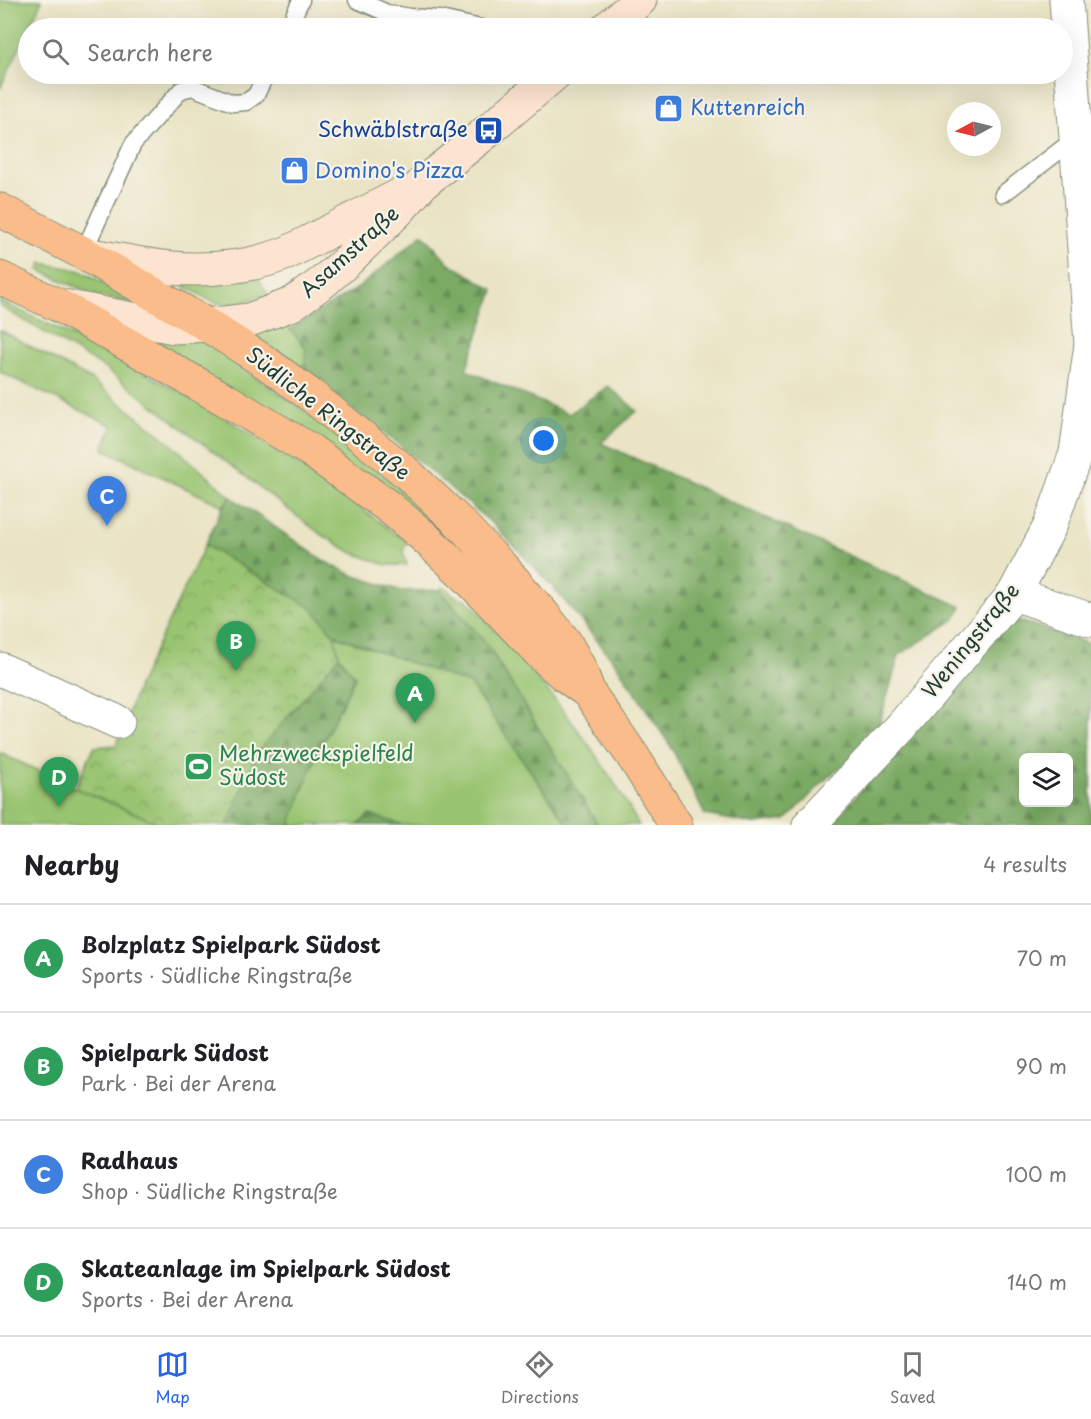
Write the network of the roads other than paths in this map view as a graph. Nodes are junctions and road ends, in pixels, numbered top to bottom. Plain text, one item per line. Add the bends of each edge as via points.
1 (301, 0) edge
2 (357, 0) edge
3 (640, 0) edge
4 (1066, 0) edge
5 (293, 18) edge
6 (425, 18) edge
7 (619, 18) edge
8 (1067, 18) edge
9 (261, 84) edge
10 (535, 84) edge
11 (1072, 84) edge
12 (1076, 138) junction
13 (423, 183) junction
14 (1003, 194) dead end
15 (0, 210) edge
16 (83, 253) junction
17 (0, 278) edge
18 (58, 305) junction
19 (207, 325) junction
20 (1014, 594) junction
21 (1091, 620) edge
22 (0, 669) edge
23 (589, 693) junction
24 (118, 722) dead end
25 (811, 824) edge
26 (676, 825) edge

1 - 5 lane
2 - 6 lane via 387,13
3 - 7 street
4 - 8 street, Weningstraße
9 - 16 lane via 256,95 246,102 233,103 192,87 181,90 133,144
10 - 13 street, Asamstraße via 489,130
11 - 12 street, Weningstraße
12 - 14 lane
12 - 20 street, Weningstraße via 1091,344 1076,453 1050,526
13 - 16 street, Asamstraße via 269,260 228,268 172,268
13 - 19 street, Asamstraße via 346,262 292,304 249,320
15 - 16 main road, Südliche Ringstraße
16 - 19 main road, Südliche Ringstraße
17 - 18 main road, Südliche Ringstraße
18 - 19 street, Asamstraße via 174,327
18 - 23 main road, Südliche Ringstraße via 310,450 390,508 467,577 542,655
19 - 23 main road, Südliche Ringstraße via 313,397 408,474 458,521 566,642
20 - 21 street
20 - 25 street, Weningstraße via 901,728
22 - 24 street
23 - 26 main road, Südliche Ringstraße

